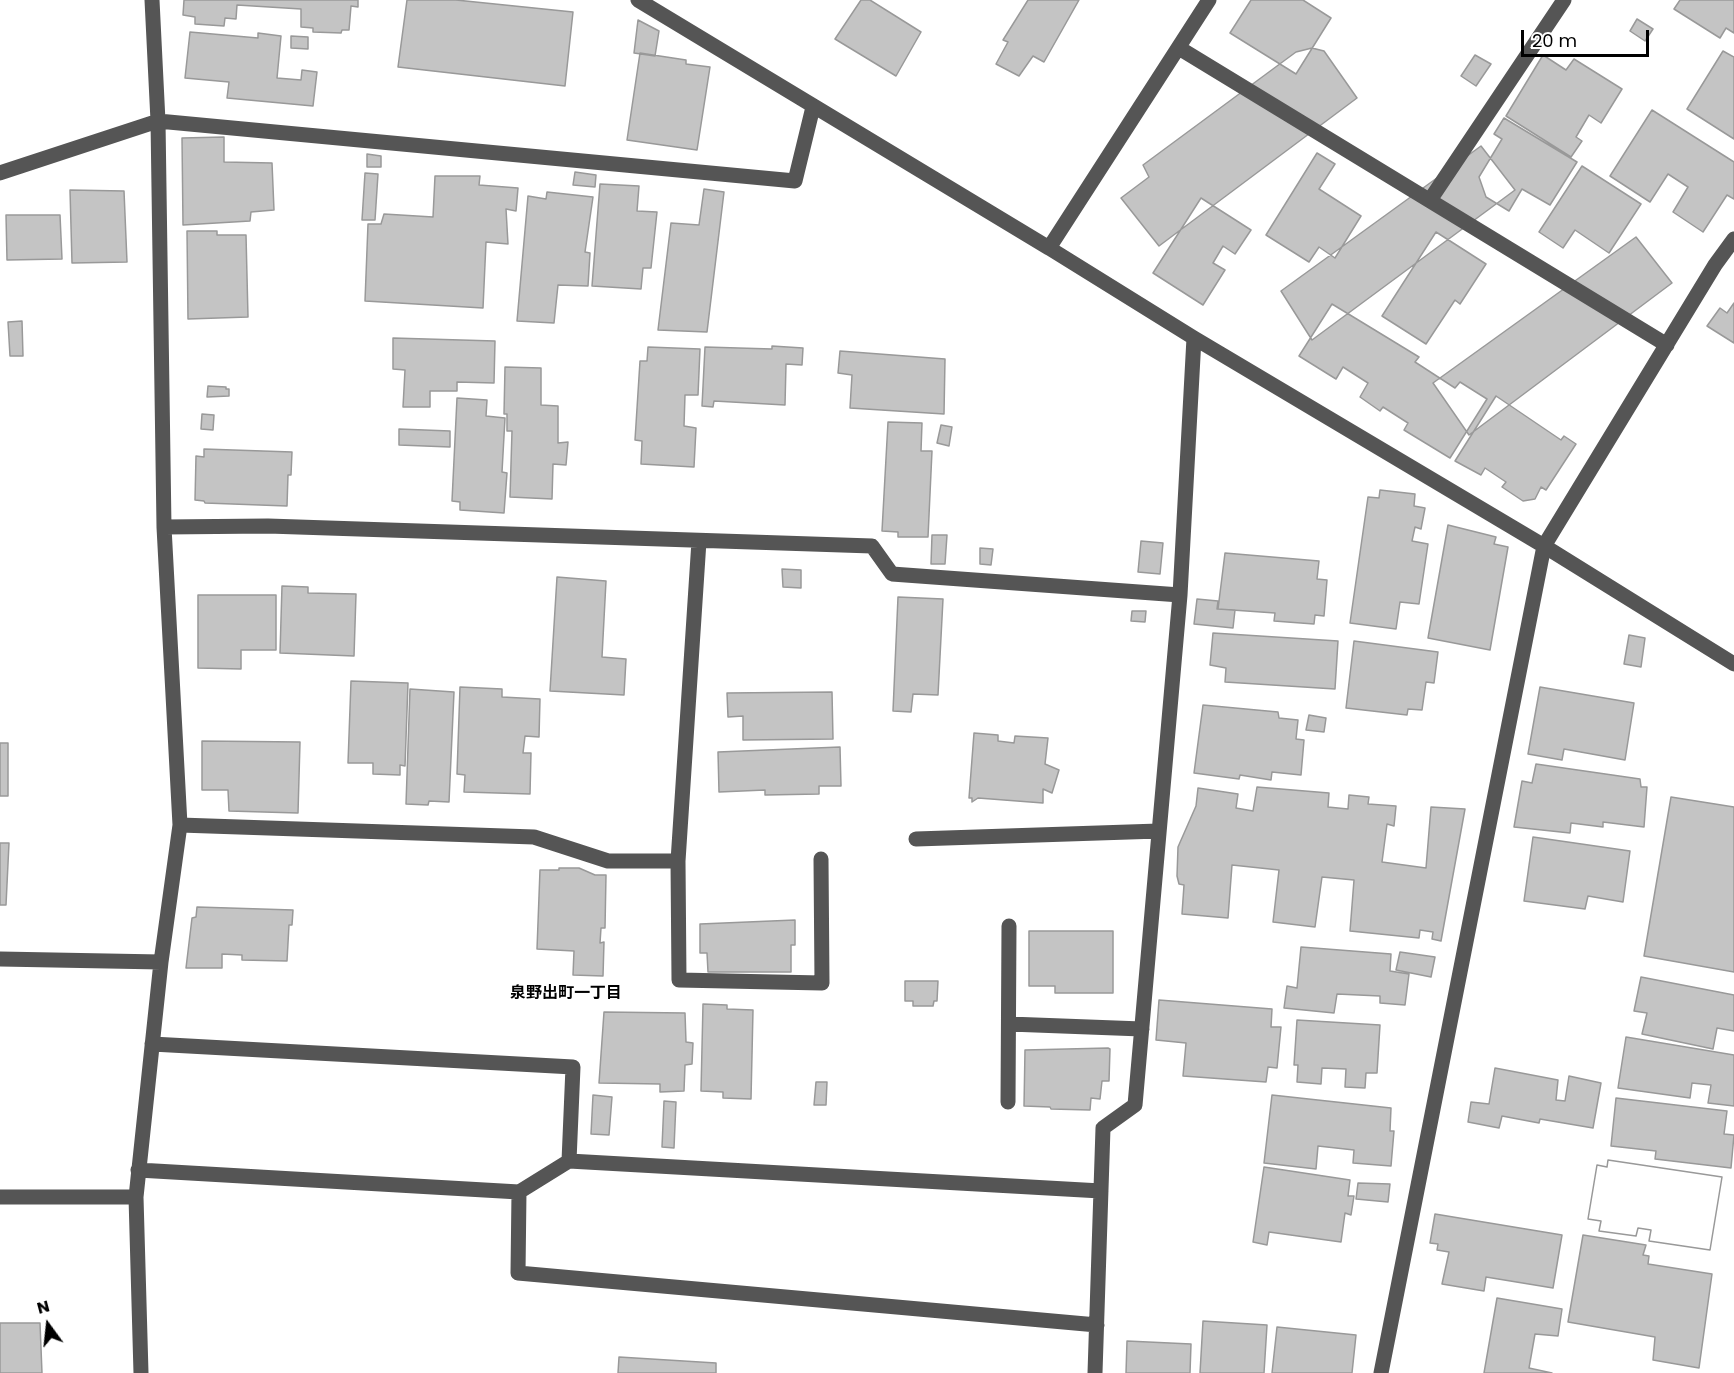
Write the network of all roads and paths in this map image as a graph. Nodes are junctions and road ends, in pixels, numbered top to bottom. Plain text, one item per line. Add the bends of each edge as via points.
1 (152, 0) edge
2 (638, 0) edge
3 (1209, 0) edge
4 (1564, 0) edge
5 (1179, 48) junction
6 (813, 108) junction
7 (158, 121) junction
8 (0, 173) edge
9 (1430, 200) junction
10 (1734, 238) edge
11 (1049, 248) junction
12 (1194, 338) junction
13 (1667, 345) junction
14 (164, 528) junction
15 (699, 541) junction
16 (1544, 546) junction
17 (1180, 596) junction
18 (1734, 664) edge
19 (180, 825) junction
20 (1159, 831) junction
21 (916, 839) dead end
22 (821, 859) dead end
23 (678, 861) junction
24 (1009, 926) dead end
25 (0, 959) edge
26 (161, 962) junction
27 (1009, 1024) junction
28 (1142, 1029) junction
29 (152, 1044) junction
30 (1008, 1102) dead end
31 (569, 1161) junction
32 (138, 1170) junction
33 (1101, 1191) junction
34 (519, 1192) junction
35 (0, 1197) edge
36 (135, 1197) junction
37 (1097, 1325) junction
38 (141, 1373) edge
39 (1095, 1373) edge
40 (1381, 1373) edge

1 - 7 street
2 - 6 street
3 - 5 street
4 - 9 street
5 - 9 street
5 - 11 street
6 - 7 street via 795,181
6 - 11 street
7 - 8 street
7 - 14 street
9 - 13 street
10 - 13 street
11 - 12 street
12 - 16 street
12 - 17 street
13 - 16 street
14 - 15 street via 268,526
14 - 19 street
15 - 17 street via 872,546 892,574
15 - 23 street
16 - 18 street
16 - 40 street
17 - 20 street
19 - 23 street via 534,837 608,861
19 - 26 street
20 - 21 street
20 - 28 street
22 - 23 street via 822,983 679,980
24 - 27 street
25 - 26 street
26 - 29 street
27 - 28 street
27 - 30 street
28 - 33 street via 1135,1105 1103,1128
29 - 31 street via 573,1067
29 - 32 street
31 - 33 street
31 - 34 street
32 - 34 street
32 - 36 street
33 - 37 street
34 - 37 street via 518,1273
35 - 36 street
36 - 38 street
37 - 39 street

